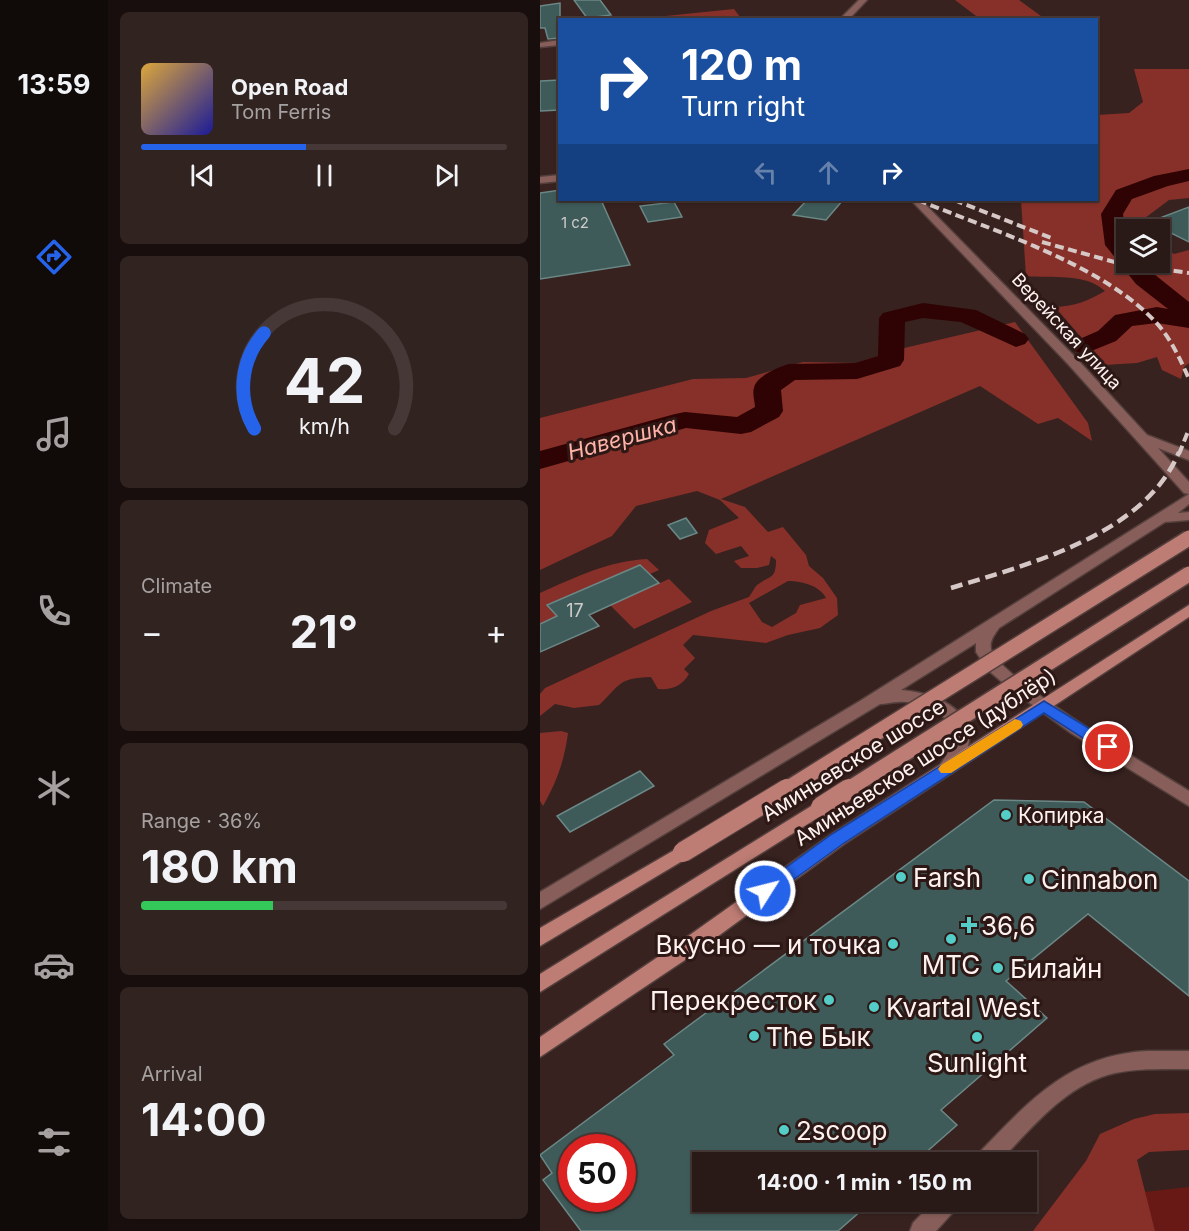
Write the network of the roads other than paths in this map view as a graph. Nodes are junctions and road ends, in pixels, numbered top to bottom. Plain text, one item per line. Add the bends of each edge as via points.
1 (863, 0) edge
2 (845, 18) edge
3 (558, 42) edge
4 (540, 45) edge
5 (558, 178) edge
6 (540, 180) edge
7 (917, 201) edge
8 (1138, 432) junction
9 (1189, 456) edge
10 (1189, 490) edge
11 (1189, 498) edge
12 (1189, 516) edge
13 (1159, 519) junction
14 (1189, 538) edge
15 (1189, 573) edge
16 (1189, 610) edge
17 (994, 625) junction
18 (866, 705) junction
19 (1044, 706) junction
20 (942, 771) junction
21 (1189, 799) edge
22 (540, 901) edge
23 (540, 938) edge
24 (540, 984) edge
25 (540, 1048) edge
26 (1189, 1060) edge
27 (995, 1152) edge
28 (938, 1212) edge
29 (921, 1231) edge

1 - 2 street
3 - 4 street
5 - 6 street
7 - 8 street, Верейская улица
8 - 9 street
8 - 10 street, Верейская улица
11 - 13 street
12 - 13 street
13 - 17 street
14 - 23 main road, Аминьевское шоссе, bridge via 885,729
15 - 24 main road, Аминьевское шоссе, bridge
16 - 19 main road, Аминьевское шоссе (дублёр)
17 - 18 street
17 - 19 street via 984,641 984,652 992,666
18 - 20 street via 886,697 908,696 929,700 947,710 959,725 962,741 956,758
18 - 22 street
19 - 20 main road, Аминьевское шоссе (дублёр)
19 - 21 street
20 - 25 main road, Аминьевское шоссе (дублёр) via 838,839
26 - 27 street via 1107,1065 1085,1074 1040,1106
28 - 29 street

